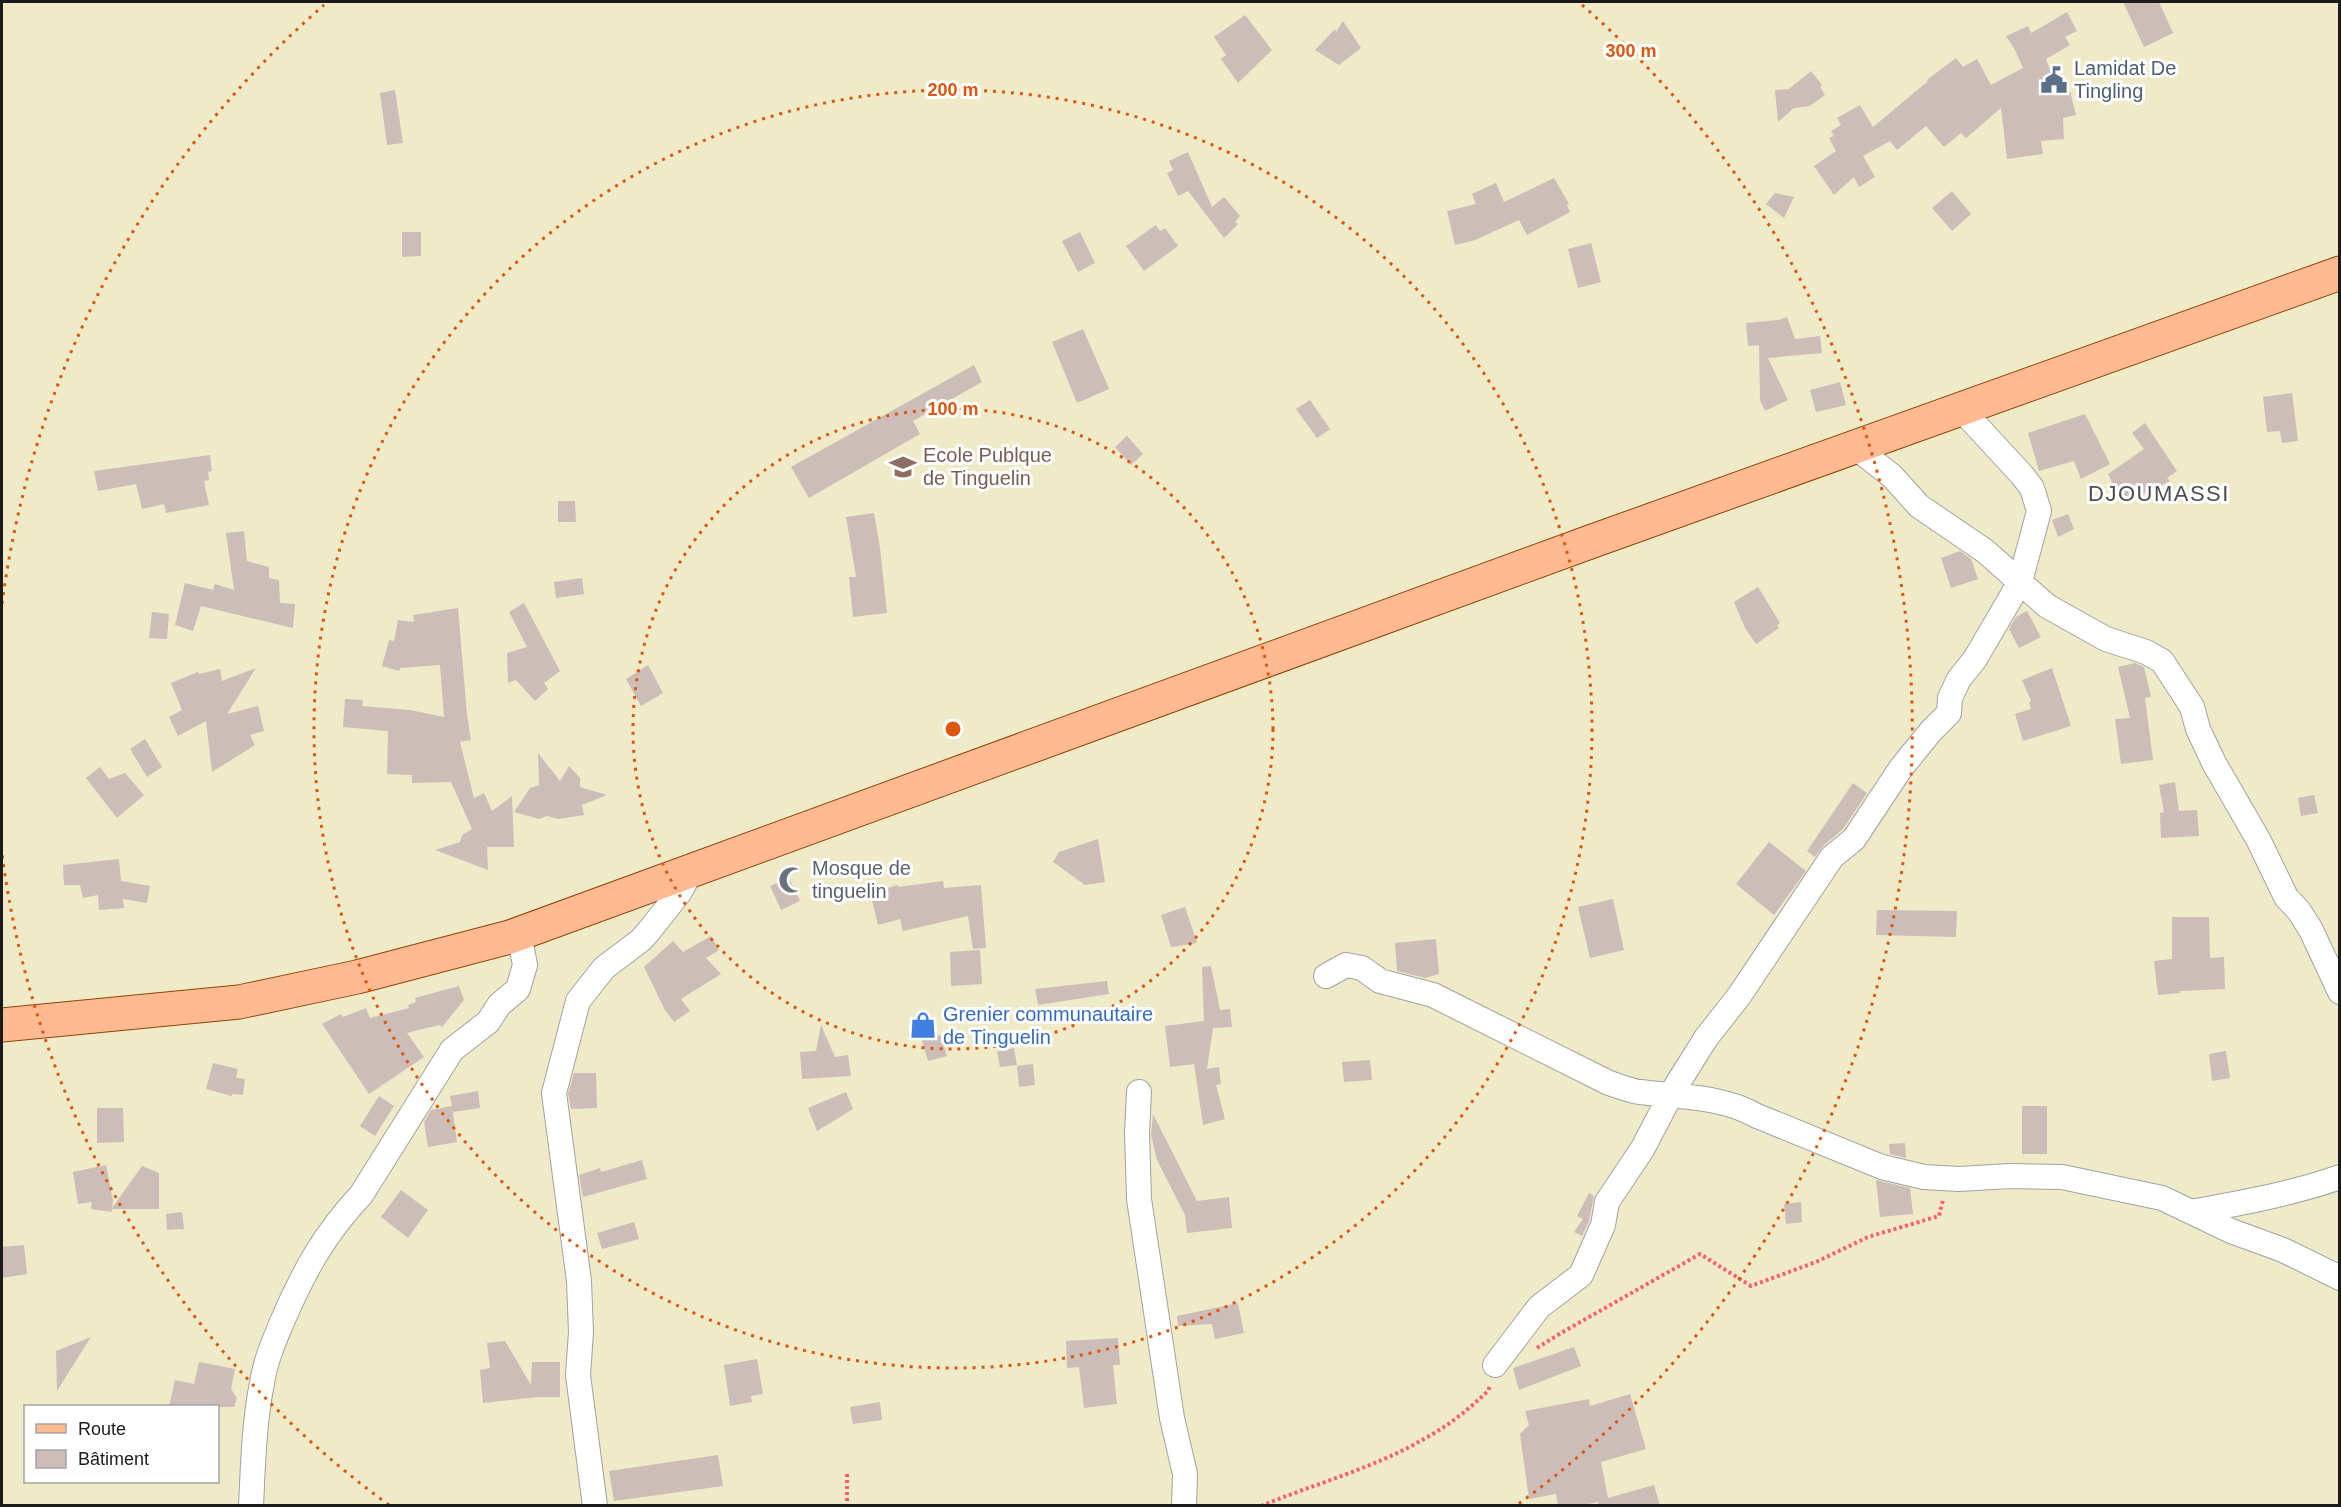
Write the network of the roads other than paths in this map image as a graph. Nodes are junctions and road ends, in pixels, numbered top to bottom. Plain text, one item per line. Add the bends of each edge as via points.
1 (2340, 273) edge
2 (1961, 409) junction
3 (1855, 447) junction
4 (2020, 582) junction
5 (692, 870) junction
6 (519, 933) junction
7 (1326, 976) dead end
8 (2340, 992) edge
9 (2, 1025) edge
10 (1139, 1092) dead end
11 (1671, 1094) junction
12 (2340, 1177) edge
13 (2191, 1212) junction
14 (2340, 1278) edge
15 (1495, 1365) road end
16 (251, 1506) edge
17 (595, 1506) edge
18 (1184, 1506) edge

1 - 2 main road
2 - 3 main road
2 - 4 street via 2032,488 2039,511
3 - 4 street via 1892,476 1919,506 1985,551
3 - 5 main road
4 - 8 street via 2047,606 2106,639 2162,661 2192,707 2214,763 2286,897 2312,930
4 - 11 street via 1959,679 1948,713 1901,768 1854,839 1833,857
5 - 6 main road
5 - 17 street via 649,931 604,968 578,1001 554,1093 579,1281 579,1375
6 - 9 main road via 357,977 239,1002
6 - 16 street via 525,965 518,989 499,1005 488,1022 452,1050 361,1195 319,1246 298,1283 262,1382
7 - 11 street via 1346,965 1362,968 1380,981 1433,995 1609,1083 1638,1092
10 - 18 street via 1139,1199 1172,1418 1185,1474
11 - 13 street via 1739,1106 1882,1167 1924,1177 2062,1177 2162,1198
11 - 15 street via 1643,1148 1607,1202 1603,1225 1581,1275 1539,1307
12 - 13 street via 2312,1187
13 - 14 street

